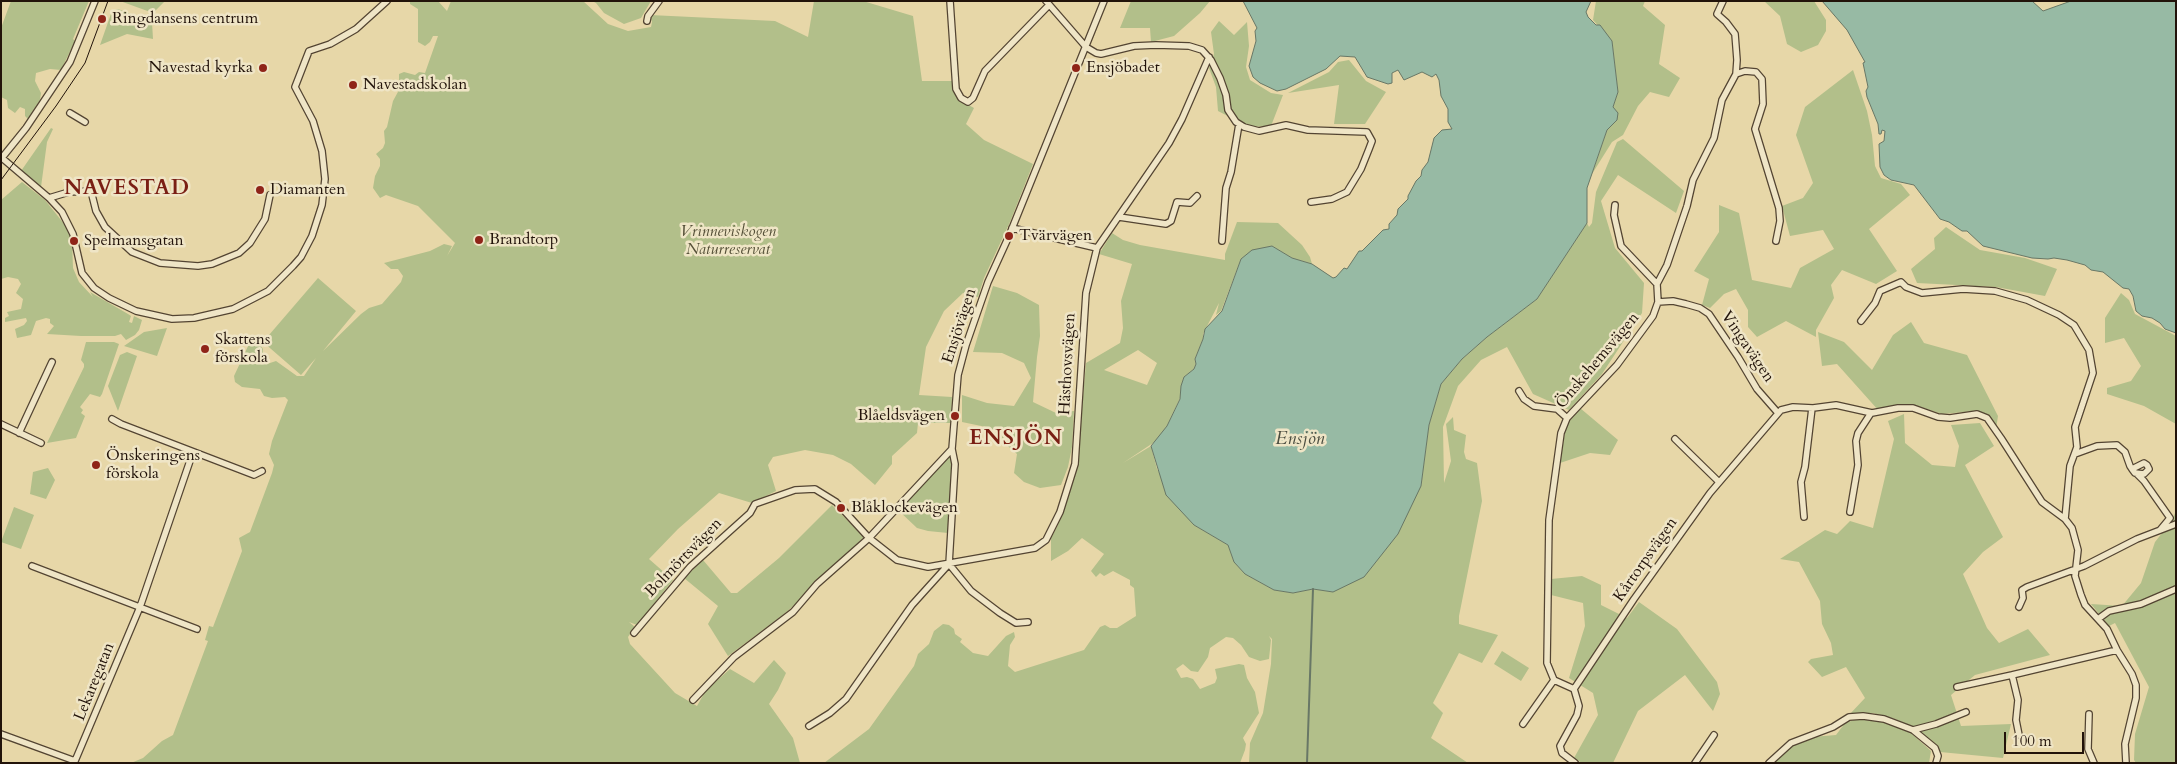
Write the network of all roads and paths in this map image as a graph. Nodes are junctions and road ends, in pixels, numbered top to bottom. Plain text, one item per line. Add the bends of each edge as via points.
1 (95, 1) edge
2 (387, 1) edge
3 (659, 1) edge
4 (950, 1) edge
5 (1104, 1) edge
6 (1723, 1) edge
7 (1047, 3) edge
8 (647, 21) dead end
9 (1086, 47) junction
10 (1209, 57) junction
11 (1737, 63) junction
12 (1745, 71) junction
13 (1736, 74) junction
14 (70, 113) dead end
15 (85, 122) dead end
16 (1239, 124) junction
17 (1, 158) edge
18 (270, 195) dead end
19 (1197, 196) dead end
20 (49, 198) junction
21 (1311, 202) dead end
22 (1616, 205) dead end
23 (1119, 217) junction
24 (1012, 228) junction
25 (1222, 241) dead end
26 (1776, 241) dead end
27 (1096, 248) junction
28 (1657, 284) junction
29 (1658, 302) junction
30 (1861, 321) dead end
31 (52, 362) dead end
32 (1519, 392) dead end
33 (1812, 408) junction
34 (1778, 413) junction
35 (1871, 413) junction
36 (1567, 418) junction
37 (112, 419) dead end
38 (1, 424) edge
39 (20, 433) junction
40 (1675, 439) dead end
41 (41, 442) dead end
42 (952, 449) junction
43 (193, 452) junction
44 (2075, 454) junction
45 (262, 471) dead end
46 (1719, 482) junction
47 (1850, 512) dead end
48 (1804, 517) dead end
49 (2064, 519) junction
50 (2176, 524) edge
51 (2160, 530) junction
52 (869, 538) junction
53 (949, 564) junction
54 (32, 566) dead end
55 (2074, 570) junction
56 (2176, 589) edge
57 (2019, 606) dead end
58 (140, 607) junction
59 (2098, 619) junction
60 (1028, 622) dead end
61 (197, 628) dead end
62 (634, 633) dead end
63 (2117, 650) junction
64 (2012, 675) junction
65 (1554, 680) junction
66 (1958, 687) dead end
67 (1574, 689) junction
68 (693, 700) dead end
69 (1966, 712) dead end
70 (2089, 714) dead end
71 (1523, 724) dead end
72 (809, 726) dead end
73 (1913, 730) junction
74 (1, 734) edge
75 (1714, 735) dead end
76 (2019, 735) dead end
77 (1575, 763) edge
78 (1695, 763) edge
79 (1769, 763) edge
80 (1936, 763) edge
81 (2094, 763) edge
82 (2126, 763) edge

1 - 17 street via 70,62 26,128
2 - 20 street via 356,29 330,44 309,51 296,88 313,121 322,150 325,179 322,205 301,257 274,286 244,304 208,316 172,318 136,311 109,298 94,288 82,273 68,223
3 - 8 street
4 - 7 street via 956,89 968,102 985,71
5 - 9 street, Ensjövägen
6 - 11 street via 1717,14 1734,34
7 - 9 street
9 - 10 street via 1101,54 1134,46 1189,46 1202,50
9 - 24 street, Ensjövägen
10 - 16 street via 1220,78 1228,110
10 - 23 street, Hästhovsvägen via 1169,143
11 - 12 street
11 - 13 street
12 - 13 street
12 - 26 street via 1756,72 1762,79 1763,104 1756,129 1779,208
13 - 28 street via 1722,100 1714,138 1693,180 1667,266
14 - 15 street
16 - 21 street via 1259,131 1286,124 1308,130 1367,132 1372,141 1362,169 1347,192 1332,199
16 - 25 street via 1226,188
17 - 20 street
18 - 20 street via 265,219 250,242 239,252 212,264 198,266 160,263 132,252 104,227 91,191 69,192
19 - 23 street via 1190,203 1177,202 1171,221 1166,224
22 - 28 street via 1614,215 1621,246
23 - 27 street, Hästhovsvägen
24 - 27 street
24 - 42 street, Ensjövägen via 988,282 960,362
27 - 53 street, Hästhovsvägen via 1086,294 1075,464 1055,524 1046,540 1035,548
28 - 29 street, Önskehemsvägen
29 - 34 street, Vingavägen via 1686,304 1708,314 1757,389
29 - 36 street, Önskehemsvägen via 1645,328 1617,365
30 - 44 street via 1880,291 1901,282 1922,293 1963,289 1995,291 2028,300 2059,314 2083,338 2093,373 2075,427
31 - 39 street
32 - 36 street via 1534,406 1558,409
33 - 34 street via 1793,407
33 - 35 street via 1836,405
33 - 48 street via 1801,482
34 - 46 street, Kårtorpsvägen
35 - 47 street via 1858,433 1858,465
35 - 49 street via 1905,408 1943,418 1984,416 2015,457 2042,502
36 - 65 street, Önskehemsvägen via 1561,432 1549,520 1546,663
37 - 43 street
38 - 39 street
39 - 41 street
40 - 46 street
42 - 52 street
42 - 53 street via 955,461
43 - 45 street via 254,474
43 - 58 street, Lekaregatan
44 - 49 street via 2070,466
44 - 51 street via 2097,446 2117,445 2125,452 2134,471 2170,518
46 - 67 street, Kårtorpsvägen via 1666,553
49 - 55 street via 2072,528 2078,550
50 - 51 street
51 - 55 street
52 - 53 street, Hästhovsvägen via 891,556 908,564 928,567
52 - 62 street, Bolmörtsvägen via 836,502 815,489 795,490 755,504 750,513 690,567
52 - 68 street via 817,584 793,612 734,657
53 - 60 street via 971,591 1000,613 1016,623
53 - 72 street via 912,605 846,699
54 - 58 street
55 - 57 street via 2022,590
55 - 59 street via 2085,605
56 - 59 street via 2141,604 2109,611
58 - 61 street
58 - 74 street, Lekaregatan via 75,762
59 - 63 street via 2108,629
63 - 64 street
63 - 82 street via 2134,679 2136,691 2125,744
64 - 66 street
64 - 76 street via 2018,700 2016,720
65 - 67 street
65 - 71 street
67 - 77 street via 1579,706 1577,716 1560,746 1562,753
69 - 73 street
70 - 81 street via 2088,749
73 - 79 street via 1873,716 1849,717 1833,727 1791,743
73 - 80 street via 1935,748
75 - 78 street

